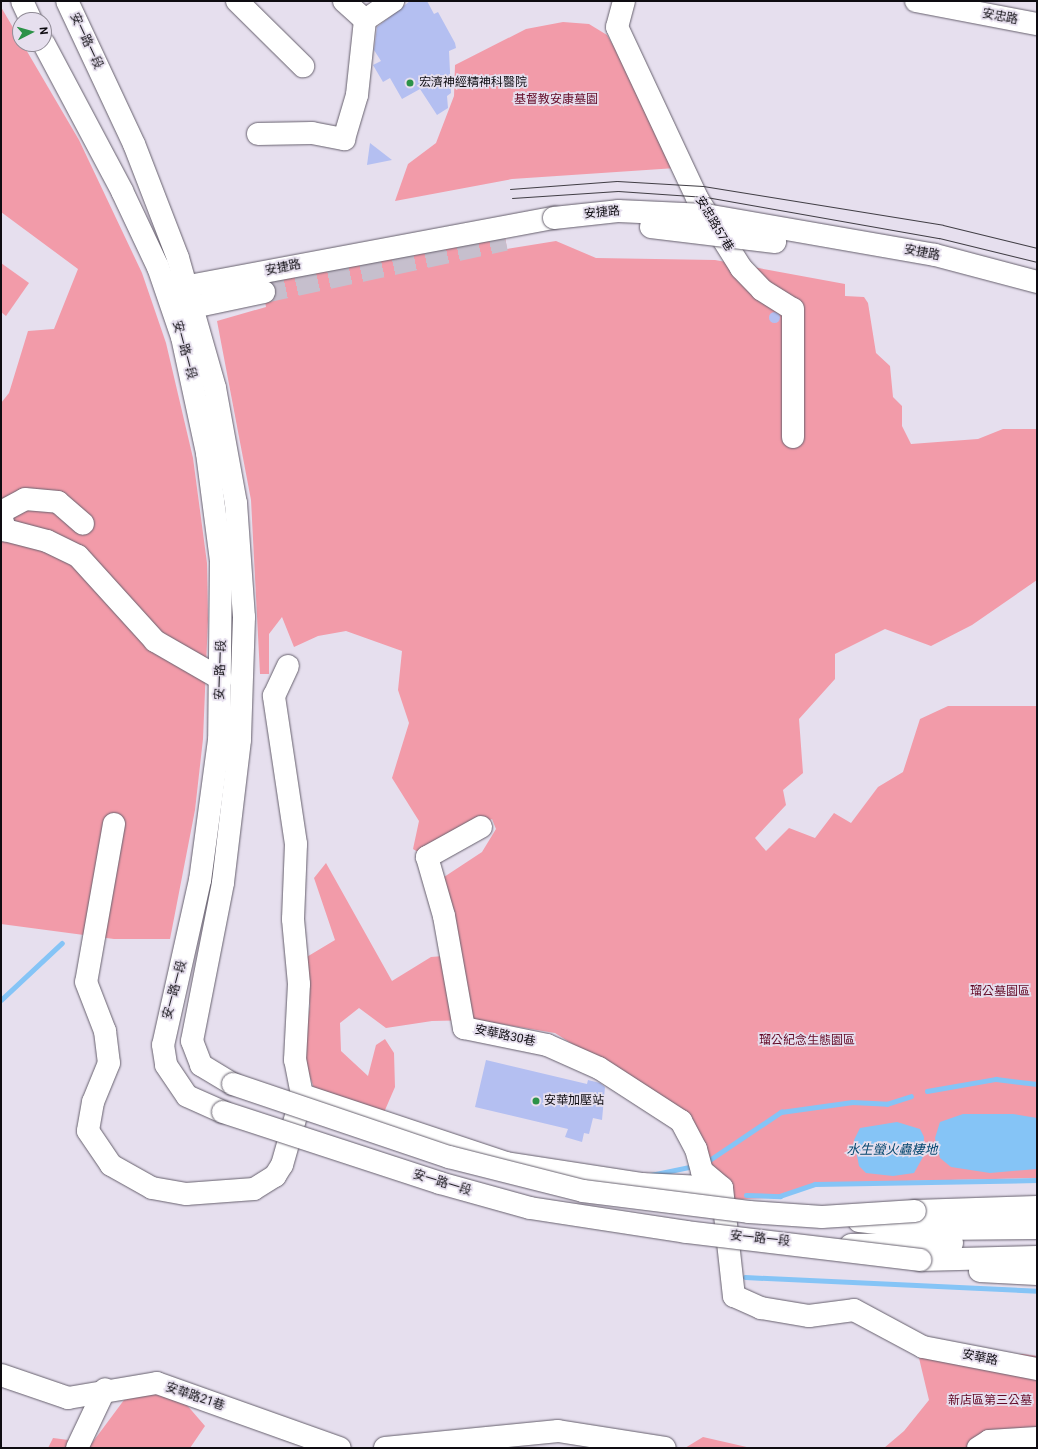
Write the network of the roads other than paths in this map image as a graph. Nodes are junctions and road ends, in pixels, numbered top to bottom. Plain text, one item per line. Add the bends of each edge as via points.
1 (22, 1) edge
2 (67, 1) edge
3 (237, 1) edge
4 (344, 1) edge
5 (393, 1) edge
6 (624, 1) edge
7 (916, 1) edge
8 (27, 12) edge
9 (364, 20) junction
10 (1037, 24) edge
11 (48, 52) edge
12 (303, 66) dead end
13 (258, 134) dead end
14 (555, 225) junction
15 (505, 240) tunnel mouth
16 (1037, 282) edge
17 (176, 288) junction
18 (264, 292) tunnel mouth
19 (1037, 297) edge
20 (183, 309) junction
21 (793, 437) dead end
22 (1, 512) edge
23 (1, 515) edge
24 (83, 524) dead end
25 (244, 662) junction
26 (288, 666) dead end
27 (222, 671) junction
28 (242, 694) junction
29 (274, 696) junction
30 (114, 824) dead end
31 (481, 827) dead end
32 (302, 1095) junction
33 (722, 1188) junction
34 (1037, 1207) edge
35 (822, 1217) junction
36 (1037, 1228) edge
37 (1037, 1242) edge
38 (823, 1246) junction
39 (1037, 1257) edge
40 (946, 1269) dead end
41 (1037, 1274) edge
42 (1037, 1369) edge
43 (1, 1376) edge
44 (105, 1389) junction
45 (1037, 1438) edge
46 (77, 1448) edge
47 (340, 1448) edge
48 (385, 1448) edge
49 (665, 1448) edge
50 (978, 1448) edge

1 - 8 main road
2 - 17 main road, 安一路一段 via 134,144
3 - 12 main road
4 - 9 main road
5 - 9 main road
6 - 21 main road, 安忠路57巷 via 617,27 697,198 741,268 762,290 793,309
7 - 10 main road, 安忠路
9 - 13 main road via 357,96 344,139 312,133
11 - 17 main road, 安一路一段
14 - 15 main road, 安捷路
14 - 16 main road, 安捷路, bridge via 618,211 706,215 935,255
14 - 17 main road, 安捷路
14 - 19 main road, 安捷路, bridge via 705,231 934,270
17 - 20 main road, 安一路一段
18 - 20 main road, 安捷路
20 - 25 main road, 安一路一段 via 215,388 236,503 242,560
20 - 27 main road, 安一路一段 via 215,506 221,561
22 - 24 main road via 25,499 58,502
23 - 27 main road via 5,530 47,541 78,556 155,641
25 - 27 main road
25 - 28 main road, 安一路一段
26 - 29 main road
27 - 38 main road, 安一路一段, bridge via 210,819 186,950 163,1045 166,1064 187,1096 223,1112 440,1184 530,1208 686,1232
28 - 29 main road
28 - 35 main road, 安一路一段, bridge via 234,813 192,1041 201,1065 233,1084 448,1157 537,1182 727,1210
29 - 32 main road via 296,844 293,919 299,984 295,1060
30 - 32 main road via 86,982 105,1030 109,1063 93,1102 88,1131 111,1165 166,1193 227,1194 254,1189 270,1180 282,1165
31 - 33 main road, 安華路30巷 via 427,858 444,916 464,1028 547,1045 599,1068 681,1121 696,1149 702,1171
32 - 33 main road via 506,1163 642,1184
33 - 42 main road, 安華路 via 734,1296 761,1308 809,1316 854,1310 923,1348
34 - 35 main road, 安一路一段, bridge
35 - 36 main road, bridge via 934,1229
37 - 38 main road
38 - 39 main road, 安一路一段, bridge via 920,1260
40 - 41 main road
43 - 44 main road, 安華路21巷 via 68,1398
44 - 46 main road
44 - 47 main road, 安華路21巷 via 157,1383
45 - 50 main road via 989,1441
48 - 49 main road via 558,1431

